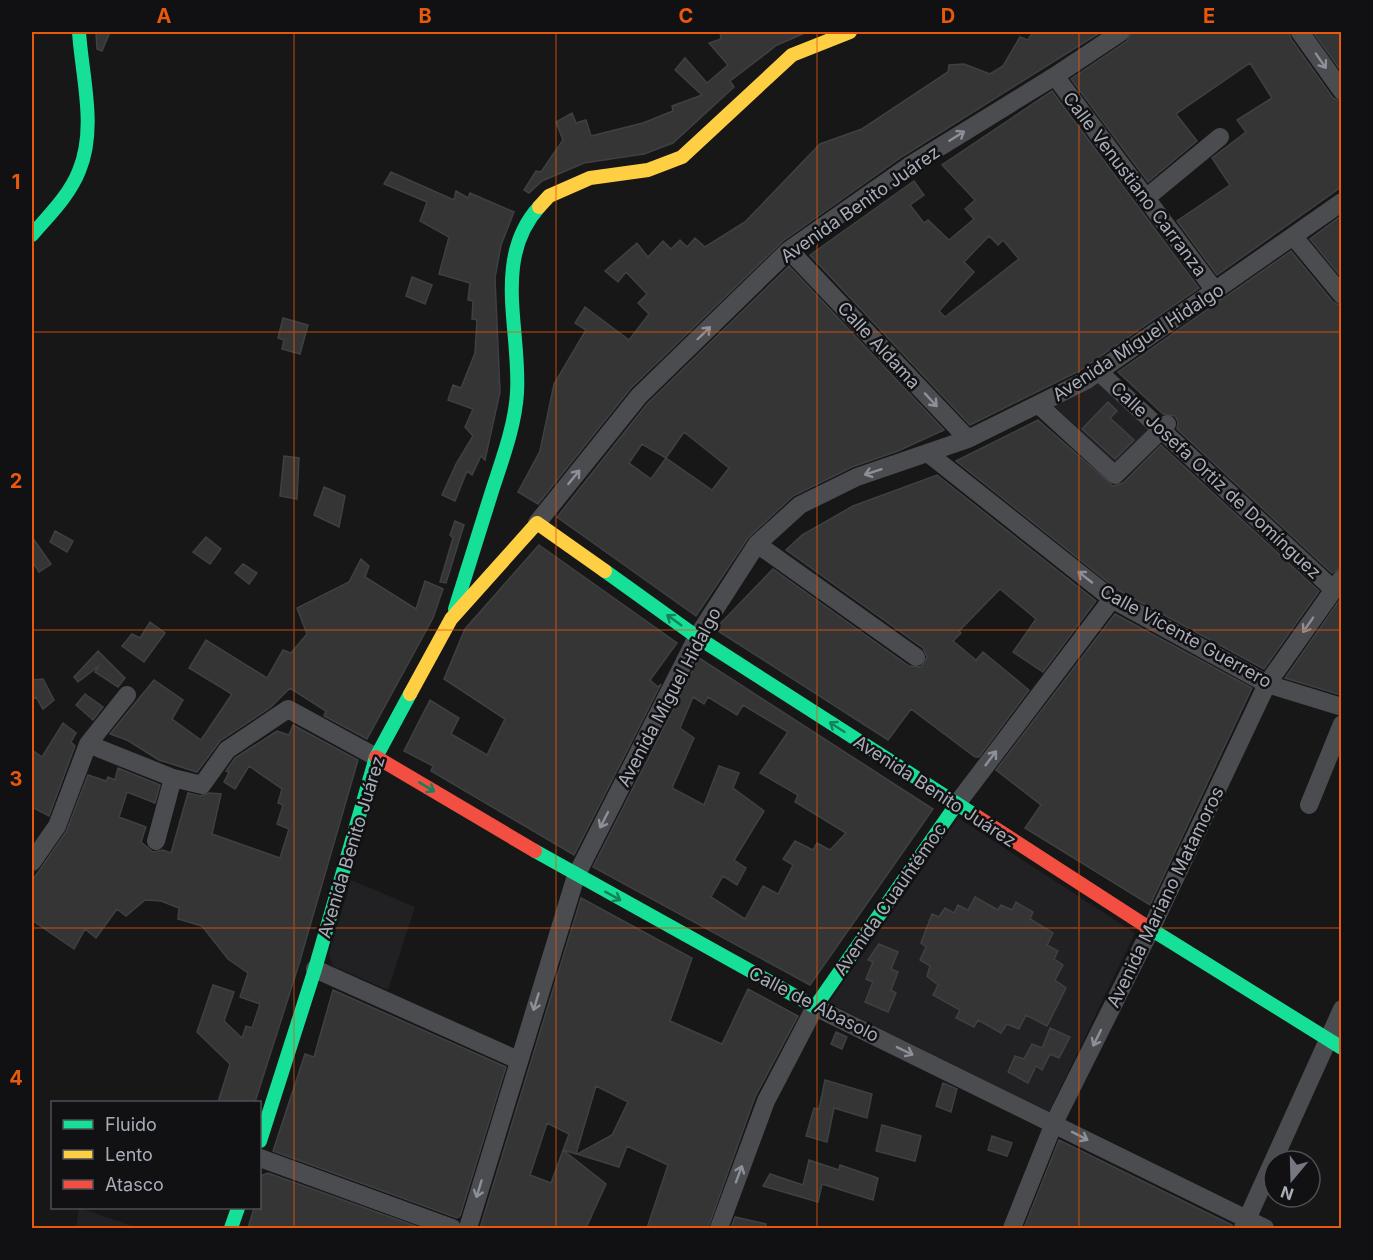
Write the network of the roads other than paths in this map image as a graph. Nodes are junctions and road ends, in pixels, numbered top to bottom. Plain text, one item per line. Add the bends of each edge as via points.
1 (79, 32) edge
2 (850, 32) edge
3 (1121, 32) edge
4 (1300, 32) edge
5 (1055, 76) junction
6 (1341, 91) edge
7 (1220, 137) dead end
8 (1146, 198) junction
9 (1341, 202) edge
10 (32, 235) edge
11 (1294, 237) junction
12 (789, 250) junction
13 (1216, 292) junction
14 (1341, 295) edge
15 (1102, 369) junction
16 (1041, 405) junction
17 (1162, 425) junction
18 (968, 439) junction
19 (929, 454) junction
20 (537, 523) junction
21 (757, 544) junction
22 (1337, 583) edge
23 (1112, 598) junction
24 (451, 619) junction
25 (698, 637) junction
26 (916, 657) dead end
27 (1267, 684) junction
28 (127, 695) dead end
29 (1341, 707) edge
30 (1341, 724) edge
31 (88, 744) junction
32 (376, 757) junction
33 (173, 778) junction
34 (956, 805) junction
35 (1309, 805) dead end
36 (156, 841) dead end
37 (32, 862) edge
38 (576, 876) junction
39 (1150, 929) junction
40 (315, 969) junction
41 (815, 1007) junction
42 (1341, 1009) edge
43 (1334, 1044) edge
44 (518, 1060) junction
45 (1054, 1123) junction
46 (261, 1138) edge
47 (261, 1158) edge
48 (238, 1209) edge
49 (1245, 1224) edge
50 (231, 1228) edge
51 (452, 1228) edge
52 (468, 1228) edge
53 (719, 1228) edge
54 (1012, 1228) edge
55 (1265, 1228) edge

1 - 10 main road via 87,121 83,160 63,199
2 - 24 main road via 792,55 682,157 648,170 591,178 549,196 529,218 511,278 517,393 505,451
3 - 5 street, Avenida Benito Juárez
4 -> 6 street
5 - 8 street, Calle Venustiano Carranza
12 -> 5 street, Avenida Benito Juárez via 909,166
7 - 8 street
8 - 13 street, Calle Venustiano Carranza
9 - 11 street, Avenida Miguel Hidalgo
11 - 13 street, Avenida Miguel Hidalgo
11 - 14 street
12 -> 18 street, Calle Aldama
20 -> 12 street, Avenida Benito Juárez via 639,396
13 - 15 street, Avenida Miguel Hidalgo
15 - 16 street, Avenida Miguel Hidalgo
15 - 17 street, Calle Josefa Ortiz de Domínguez
16 - 17 street via 1115,473
16 - 18 street, Avenida Miguel Hidalgo
17 - 22 street, Calle Josefa Ortiz de Domínguez
18 - 19 street, Avenida Miguel Hidalgo
19 -> 21 street, Avenida Miguel Hidalgo via 857,477 800,505
23 -> 19 street, Calle Vicente Guerrero
20 - 24 main road, Avenida Benito Juárez
25 -> 20 main road, Avenida Benito Juárez
21 - 25 street, Avenida Miguel Hidalgo
21 - 26 street
22 -> 27 street, Avenida Mariano Matamoros
23 - 27 street, Calle Vicente Guerrero
34 -> 23 street, Avenida Cuauhtémoc
24 - 32 main road, Avenida Benito Juárez
34 -> 25 main road, Avenida Benito Juárez
25 -> 38 street, Avenida Miguel Hidalgo
27 - 29 street, Calle Vicente Guerrero
27 - 39 street, Avenida Mariano Matamoros
28 - 31 street
30 - 35 street
31 - 33 street
31 - 37 street via 57,826
32 - 33 street via 288,709 227,750 202,785
32 -> 38 main road, Calle de Abasolo
32 - 40 main road, Avenida Benito Juárez
33 - 36 street
34 - 39 main road, Avenida Benito Juárez
34 - 41 main road, Avenida Cuauhtémoc
38 -> 41 main road, Calle de Abasolo
38 -> 44 street, Avenida Miguel Hidalgo
39 - 43 main road, Avenida Benito Juárez
39 -> 45 street, Avenida Mariano Matamoros
40 - 44 street
40 - 46 main road, Avenida Benito Juárez
41 -> 45 street, Calle de Abasolo
53 -> 41 street, Avenida Cuauhtémoc via 766,1101
42 - 43 street
43 - 49 street
44 -> 52 street, Avenida Miguel Hidalgo
45 -> 49 street, Calle de Abasolo
45 - 54 street, Avenida Mariano Matamoros
47 - 51 street
48 - 50 main road
49 - 55 street, Calle de Abasolo

